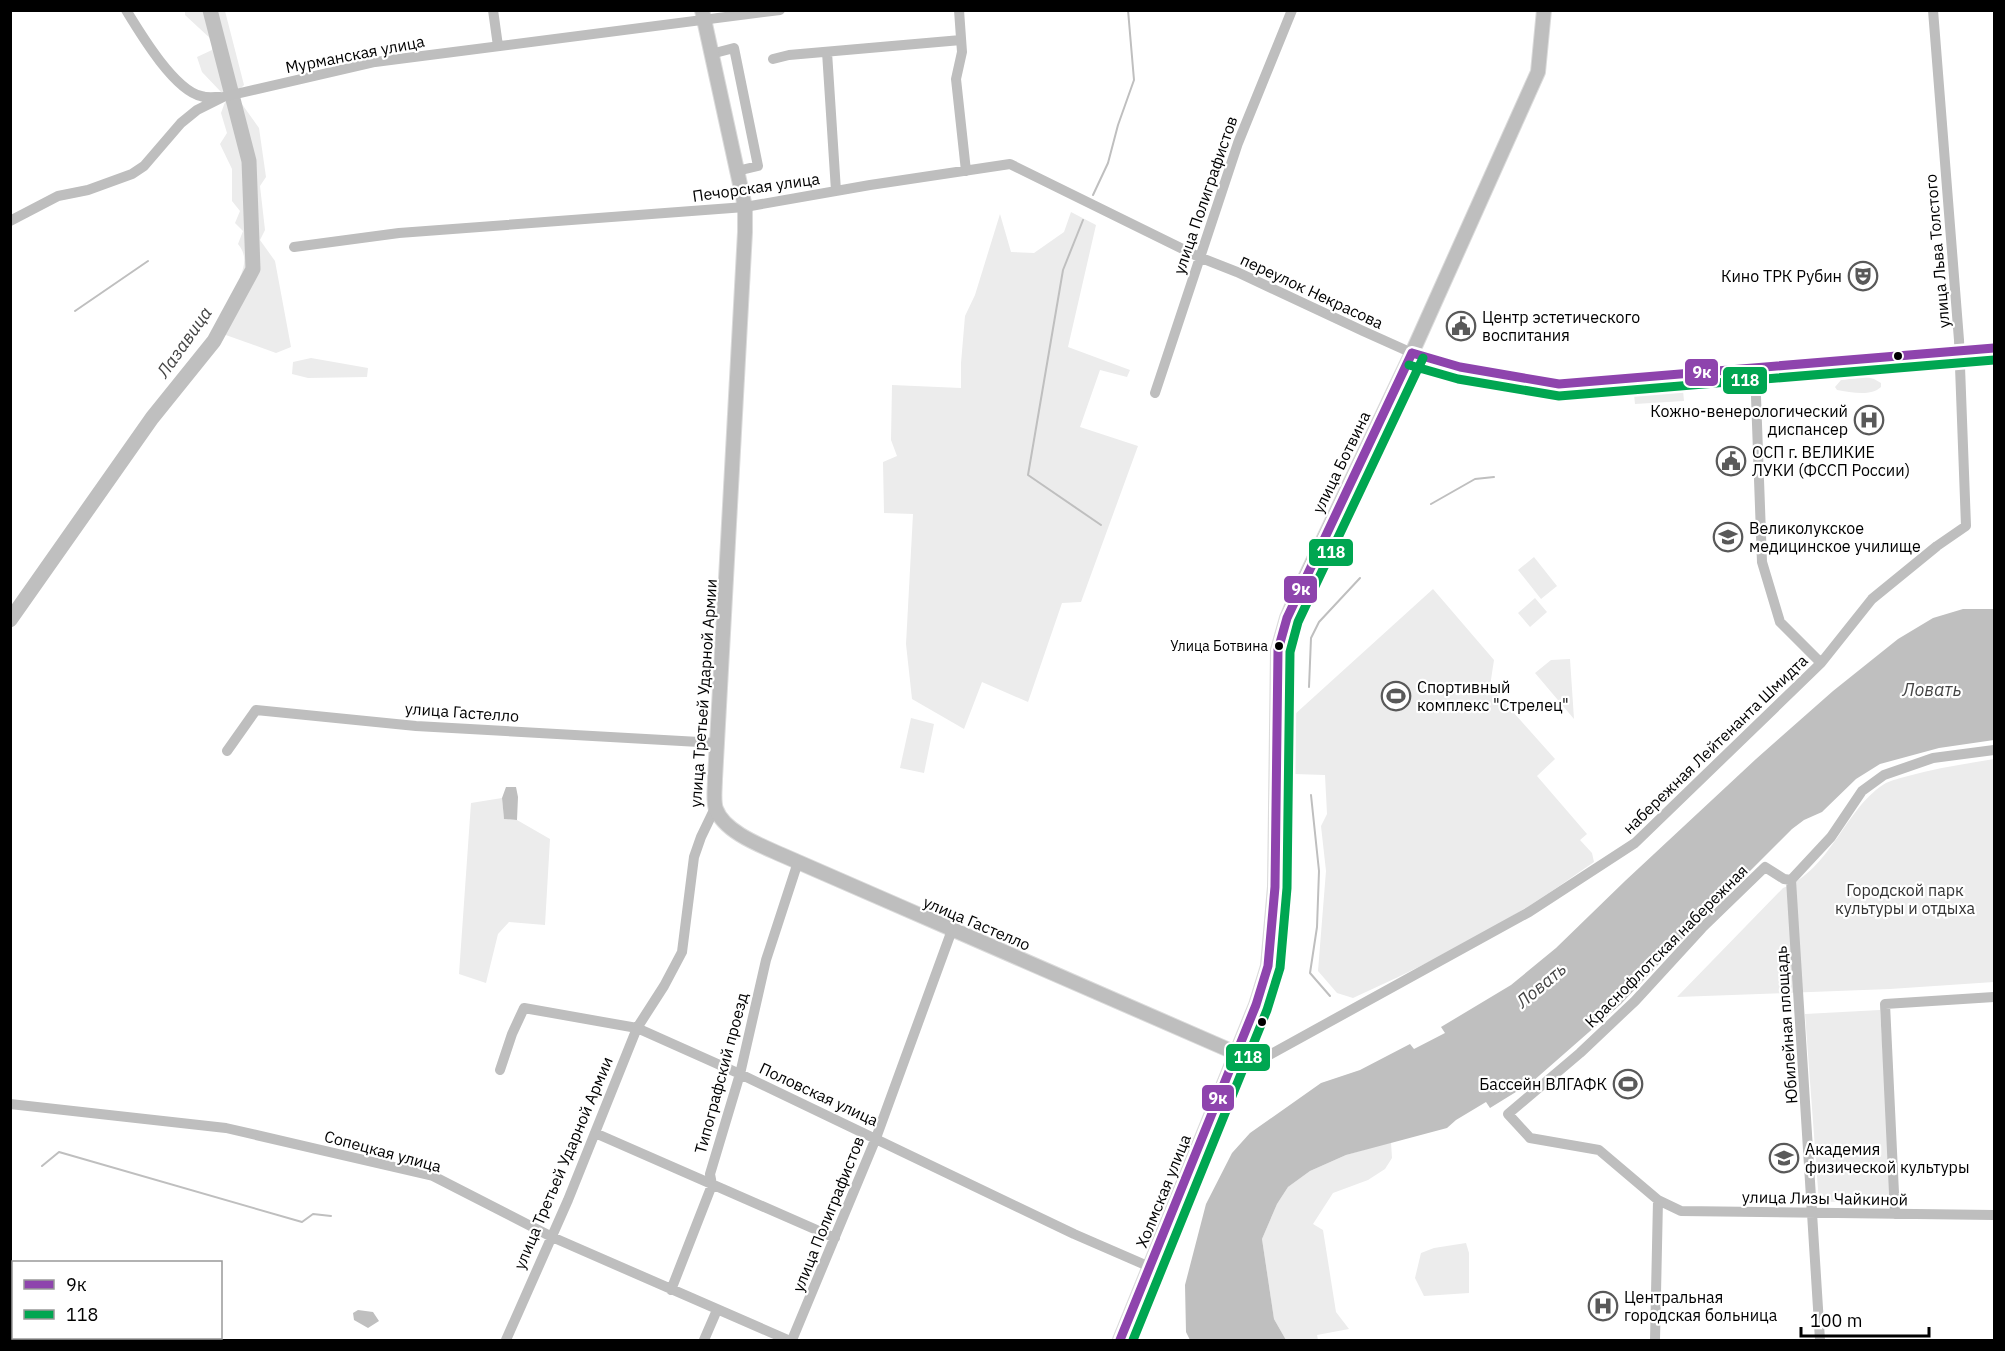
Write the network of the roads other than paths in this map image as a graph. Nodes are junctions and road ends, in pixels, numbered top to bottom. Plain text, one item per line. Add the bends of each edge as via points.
1 (126, 10) edge
2 (493, 10) edge
3 (780, 10) edge
4 (959, 10) edge
5 (1292, 10) edge
6 (1544, 10) edge
7 (1933, 10) edge
8 (703, 15) edge
9 (961, 40) junction
10 (498, 46) junction
11 (827, 52) junction
12 (711, 54) junction
13 (773, 59) dead end
14 (222, 97) junction
15 (737, 171) junction
16 (966, 171) junction
17 (836, 191) junction
18 (745, 207) junction
19 (10, 221) edge
20 (294, 247) dead end
21 (1199, 257) junction
22 (1995, 348) edge
23 (1960, 351) junction
24 (1412, 353) junction
25 (1755, 369) junction
26 (1155, 393) dead end
27 (1966, 526) joint
28 (1821, 663) junction
29 (717, 742) junction
30 (227, 750) dead end
31 (1995, 750) edge
32 (715, 808) junction
33 (798, 862) junction
34 (1791, 880) junction
35 (952, 930) junction
36 (1995, 997) edge
37 (637, 1028) junction
38 (1236, 1053) junction
39 (500, 1070) dead end
40 (740, 1074) junction
41 (10, 1104) edge
42 (1508, 1114) joint
43 (595, 1133) junction
44 (876, 1138) junction
45 (712, 1185) junction
46 (1658, 1200) junction
47 (1813, 1214) junction
48 (1895, 1214) junction
49 (1995, 1215) edge
50 (552, 1237) junction
51 (835, 1238) junction
52 (1150, 1267) junction
53 (671, 1290) junction
54 (717, 1310) junction
55 (506, 1341) edge
56 (704, 1341) edge
57 (790, 1341) edge
58 (1120, 1341) edge
59 (1655, 1341) edge
60 (1820, 1341) edge

1 - 14 street via 146,45 183,86 199,96
2 - 10 street
3 - 8 street, Мурманская улица
4 - 9 street
5 - 21 street, улица Полиграфистов via 1238,143
6 - 24 main road, улица Ботвина via 1538,72
7 - 23 street, улица Льва Толстого
8 - 10 street, Мурманская улица
8 - 12 main road, улица Третьей Ударной Армии
9 - 11 street
9 - 16 street via 956,79
10 - 14 street, Мурманская улица via 375,62
11 - 13 street
11 - 17 street
12 - 15 main road, улица Третьей Ударной Армии
12 - 15 street via 734,48 758,166
14 - 19 street, Мурманская улица via 181,123 144,166 132,174 58,196
15 - 18 main road, улица Третьей Ударной Армии
16 - 17 street, Печорская улица
16 - 21 street, Печорская улица via 1010,164
17 - 18 street, Печорская улица
18 - 20 street, Печорская улица via 399,233
18 - 29 main road, улица Третьей Ударной Армии
21 - 24 street, переулок Некрасова
21 - 26 street, улица Полиграфистов
22 - 23 street, переулок Некрасова
23 - 25 street, переулок Некрасова
23 - 27 street, улица Льва Толстого
24 - 25 street, переулок Некрасова via 1460,368 1559,384
24 - 38 main road, улица Ботвина via 1296,597 1278,650 1275,887 1268,966
25 - 28 street via 1762,562 1780,622
27 - 28 street, набережная Лейтенанта Шмидта via 1872,599
28 - 38 street, набережная Лейтенанта Шмидта via 1626,849 1529,912 1262,1059
29 - 30 street, улица Гастелло via 416,726 256,710
29 - 32 main road, улица Третьей Ударной Армии
31 - 34 street via 1932,759 1884,775 1862,791 1831,837
32 - 33 main road, улица Гастелло via 740,835
32 - 37 street, улица Третьей Ударной Армии via 694,858 682,952
33 - 35 main road, улица Гастелло
33 - 40 street, Типографский проезд via 766,960
34 - 42 street, Краснофлотская набережная via 1765,867 1635,1001
34 - 47 street, Юбилейная площадь
35 - 38 main road, улица Гастелло
35 - 44 street, улица Полиграфистов
36 - 48 street via 1884,1004
37 - 39 street, Половская улица via 524,1008
37 - 40 street, Половская улица
37 - 43 street, улица Третьей Ударной Армии
38 - 52 main road, Холмская улица
40 - 44 street, Половская улица
40 - 45 street, Типографский проезд via 710,1174
41 - 50 street, Сопецкая улица via 225,1128 433,1176
42 - 46 street, улица Лизы Чайкиной via 1530,1138 1599,1150
43 - 45 street
43 - 50 street, улица Третьей Ударной Армии
44 - 51 street, улица Полиграфистов
44 - 52 street, Половская улица
45 - 51 street
45 - 53 street, Типографский проезд
46 - 47 street, улица Лизы Чайкиной via 1681,1211
46 - 59 street
47 - 48 street, улица Лизы Чайкиной
47 - 60 street, Юбилейная площадь
48 - 49 street, улица Лизы Чайкиной
50 - 53 street, Сопецкая улица
50 - 55 street, улица Третьей Ударной Армии
51 - 57 street, улица Полиграфистов
52 - 58 main road, Холмская улица
53 - 54 street, Сопецкая улица
54 - 56 street
54 - 57 street, Сопецкая улица

